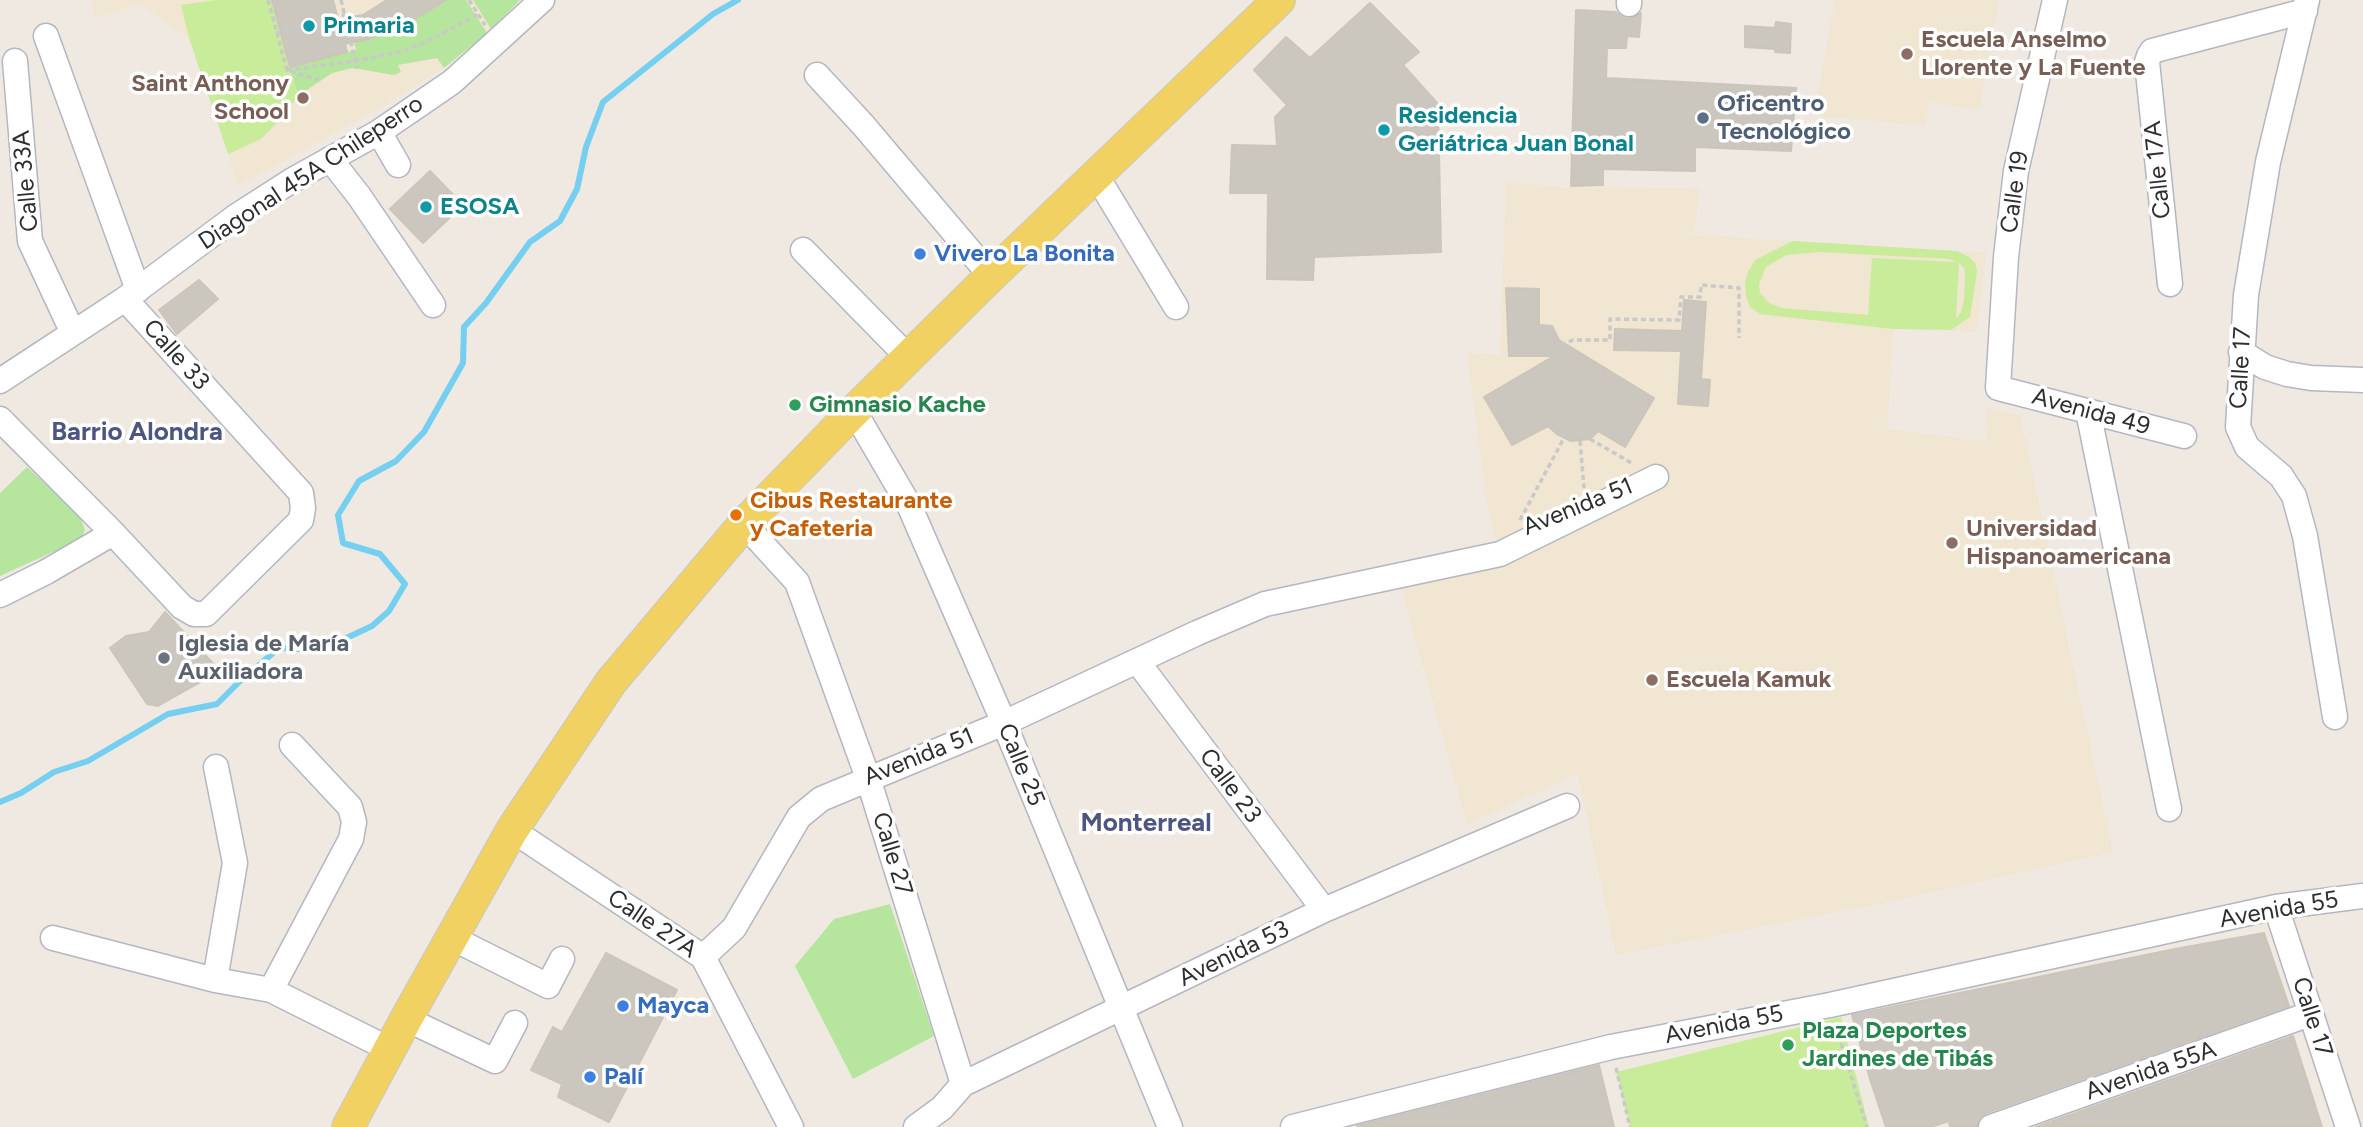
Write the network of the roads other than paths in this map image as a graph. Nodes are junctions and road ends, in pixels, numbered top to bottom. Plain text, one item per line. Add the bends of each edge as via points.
1 (542, 0) edge
2 (1279, 0) edge
3 (2055, 0) edge
4 (2306, 6) edge
5 (46, 36) dead end
6 (15, 61) dead end
7 (817, 75) dead end
8 (379, 132) junction
9 (330, 159) junction
10 (398, 165) dead end
11 (1096, 175) junction
12 (803, 250) dead end
13 (991, 276) junction
14 (2170, 284) dead end
15 (131, 295) junction
16 (433, 305) dead end
17 (1176, 307) dead end
18 (73, 333) junction
19 (2241, 352) junction
20 (909, 358) junction
21 (2363, 380) edge
22 (0, 381) edge
23 (1998, 388) joint
24 (854, 411) junction
25 (2088, 411) junction
26 (0, 419) edge
27 (2184, 436) dead end
28 (744, 524) junction
29 (113, 533) junction
30 (1432, 561) junction
31 (0, 596) edge
32 (1137, 661) junction
33 (2335, 718) dead end
34 (1004, 723) junction
35 (292, 745) dead end
36 (216, 767) dead end
37 (868, 778) junction
38 (1567, 806) dead end
39 (2169, 809) dead end
40 (512, 830) junction
41 (2363, 896) edge
42 (2276, 908) junction
43 (1324, 910) junction
44 (53, 938) dead end
45 (452, 938) junction
46 (703, 957) junction
47 (562, 959) dead end
48 (215, 980) junction
49 (271, 990) junction
50 (1121, 1009) junction
51 (2311, 1014) junction
52 (406, 1019) junction
53 (515, 1023) dead end
54 (389, 1049) junction
55 (963, 1084) junction
56 (348, 1127) edge
57 (791, 1127) edge
58 (916, 1127) edge
59 (1170, 1127) edge
60 (1293, 1127) edge
61 (1991, 1127) edge
62 (2348, 1127) edge

1 - 8 street, Diagonal 45A Chileperro via 452,82
2 - 11 main road
3 - 23 street, Calle 19 via 2016,172
4 - 14 street, Calle 17A via 2152,51 2149,56
4 - 19 street, Calle 17 via 2268,162
5 - 15 street, Calle 33
6 - 18 street, Calle 33A via 30,241
7 - 13 street
8 - 9 street, Diagonal 45A Chileperro
8 - 10 street
9 - 15 street, Diagonal 45A Chileperro via 238,215
9 - 16 street
11 - 13 main road
11 - 17 street
12 - 20 street
13 - 20 main road
15 - 18 street, Diagonal 45A Chileperro
15 - 29 street, Calle 33 via 301,494 303,508 301,520 206,614 182,607
18 - 22 street, Diagonal 45A Chileperro
19 - 21 street via 2287,374
19 - 33 street, Calle 17 via 2238,427 2247,447 2281,476 2294,496 2305,536
20 - 24 main road
23 - 25 street, Avenida 49
24 - 28 main road
24 - 34 street, Calle 25 via 909,505
25 - 27 street, Avenida 49
25 - 39 street
26 - 29 street
28 - 37 street, Calle 27 via 797,582
28 - 40 main road via 611,682
29 - 31 street
30 - 30 street, Avenida 51 via 1500,554 1656,477 1513,534
30 - 32 street, Avenida 51 via 1384,580 1265,604
32 - 34 street, Avenida 51
32 - 43 street, Calle 23
34 - 37 street, Avenida 51
34 - 50 street, Calle 25
35 - 49 street via 350,807 354,822 351,839
36 - 48 street via 235,863
37 - 46 street, Avenida 51 via 821,799 799,817 734,928
37 - 55 street, Calle 27
38 - 43 street, Avenida 53
40 - 45 main road
40 - 46 street, Calle 27A
41 - 42 street, Avenida 55
42 - 51 street, Calle 17
42 - 60 street, Avenida 55 via 1611,1047
43 - 50 street, Avenida 53
44 - 48 street
45 - 47 street via 548,986
45 - 52 main road
46 - 57 street, Calle 27A
48 - 49 street
49 - 54 street
50 - 55 street, Avenida 53
50 - 59 street, Calle 25
51 - 61 street, Avenida 55A
51 - 62 street, Calle 17
52 - 53 street via 495,1061
52 - 54 main road
54 - 56 main road
55 - 58 street, Avenida 53 via 942,1108

